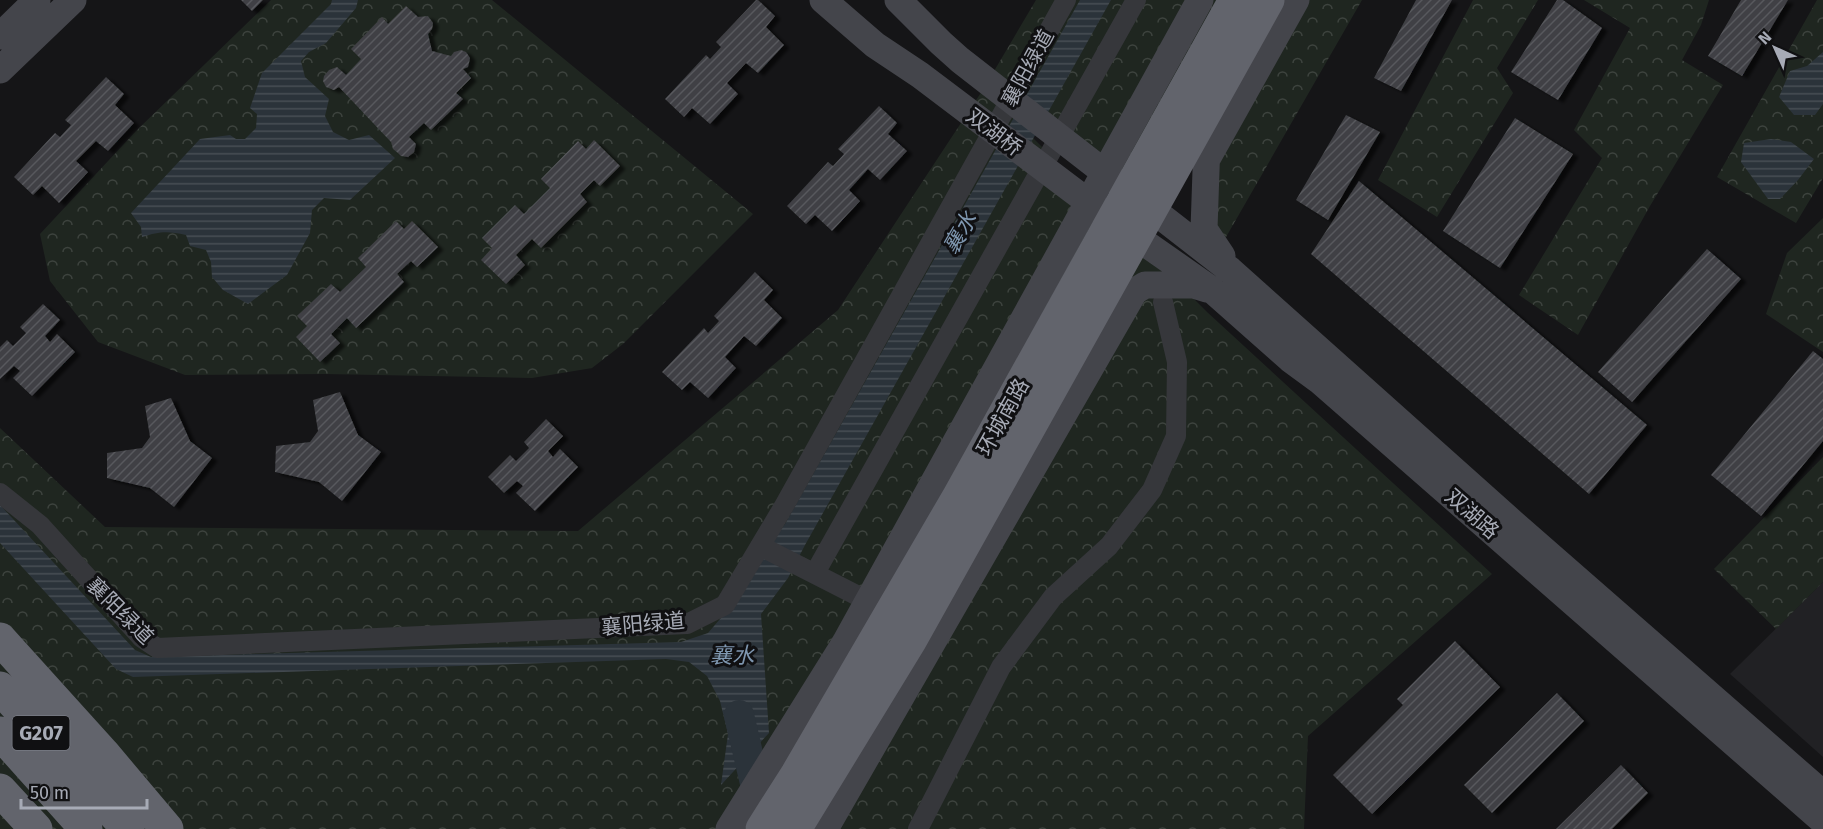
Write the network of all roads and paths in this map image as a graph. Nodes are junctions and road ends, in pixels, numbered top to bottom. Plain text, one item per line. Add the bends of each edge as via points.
1 (37, 0) edge
2 (73, 0) edge
3 (823, 0) edge
4 (1066, 0) edge
5 (1136, 0) edge
6 (1200, 0) edge
7 (1235, 0) edge
8 (1268, 0) edge
9 (1296, 0) edge
10 (901, 3) edge
11 (0, 36) edge
12 (0, 70) edge
13 (1209, 105) junction
14 (1207, 159) junction
15 (1093, 164) junction
16 (1140, 200) junction
17 (1100, 211) junction
18 (1230, 270) junction
19 (1212, 290) junction
20 (1134, 292) junction
21 (1163, 302) dead end
22 (1088, 321) junction
23 (0, 494) edge
24 (761, 546) junction
25 (812, 571) junction
26 (868, 601) junction
27 (0, 639) edge
28 (0, 688) edge
29 (0, 733) edge
30 (71, 788) junction
31 (0, 790) edge
32 (1823, 794) edge
33 (811, 802) edge
34 (1823, 821) edge
35 (36, 829) edge
36 (86, 829) edge
37 (128, 829) edge
38 (167, 829) edge
39 (729, 829) edge
40 (762, 829) edge
41 (795, 829) edge
42 (918, 829) edge

1 - 11 main road
2 - 12 main road
3 - 17 main road, 双湖桥 via 875,45
4 - 24 street, 襄阳绿道
5 - 25 street
6 - 15 main road
7 - 16 highway, 环城南路
8 - 13 highway, 环城南路
9 - 14 main road
10 - 15 main road, 双湖桥 via 960,60
13 - 14 main road
13 - 16 highway, 环城南路
14 - 18 main road via 1203,229
15 - 16 main road, 双湖桥
15 - 17 main road
16 - 17 highway, 环城南路
16 - 18 main road, 双湖路
17 - 19 main road, 双湖路
17 - 22 highway, 环城南路
17 - 26 main road
17 - 33 highway, 环城南路
18 - 32 main road, 双湖路
19 - 20 main road via 1194,285 1145,285
19 - 34 main road, 双湖路
20 - 22 main road
20 - 33 main road
21 - 42 street via 1176,362 1176,436 1152,490 1109,546 1053,597 1001,667
22 - 33 highway, 环城南路 via 910,641
23 - 24 street, 襄阳绿道 via 40,525 142,638 157,648 687,624 725,604
24 - 25 street
25 - 26 street
26 - 39 main road
27 - 38 highway
28 - 30 highway, G207
29 - 30 highway, G207
30 - 36 highway, G207
30 - 37 highway, G207
31 - 35 highway
33 - 40 highway, 环城南路
33 - 41 highway, 环城南路

